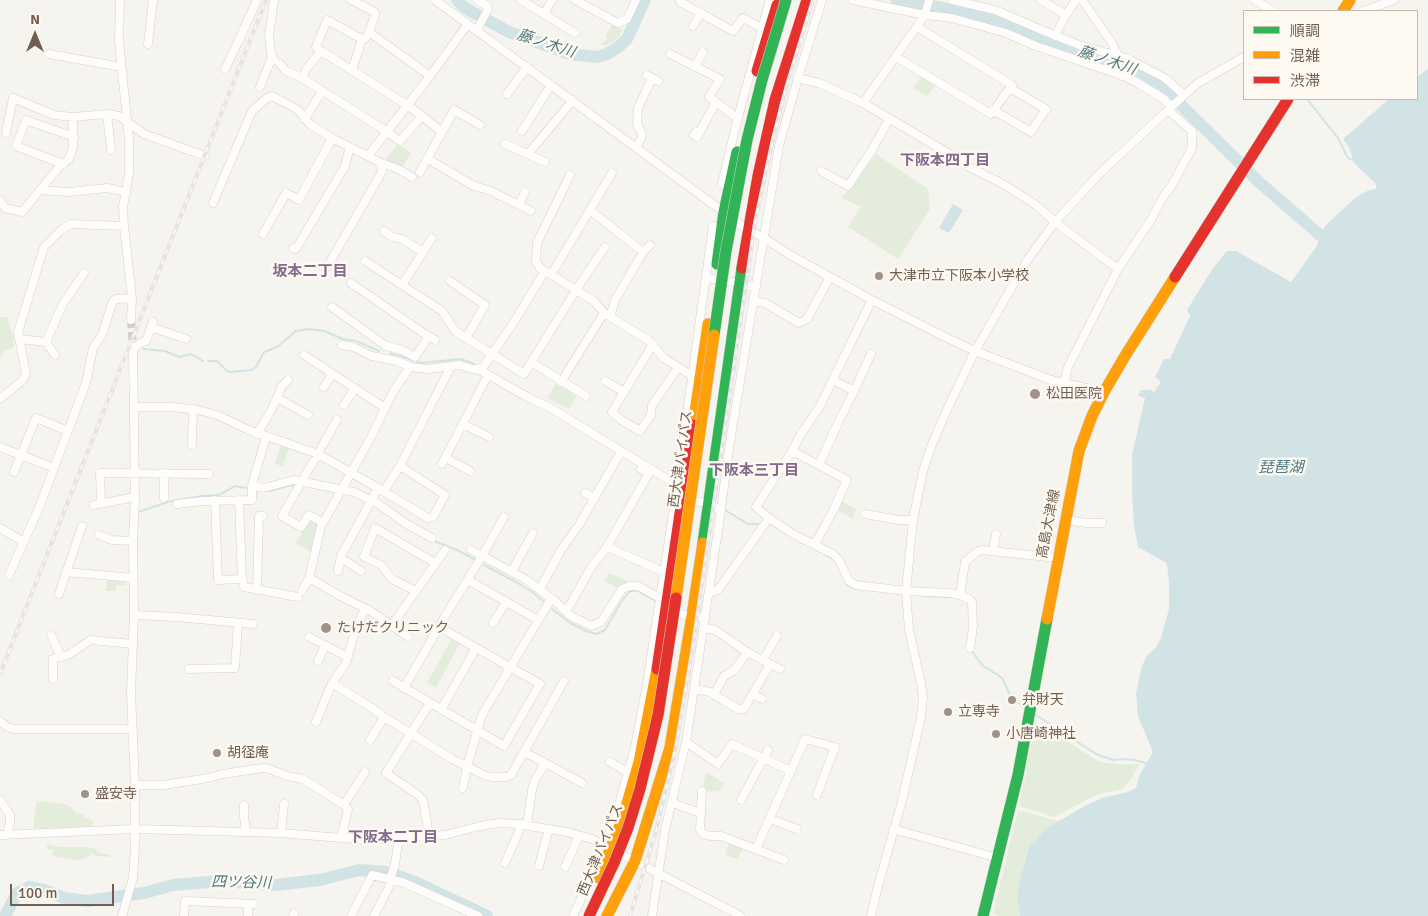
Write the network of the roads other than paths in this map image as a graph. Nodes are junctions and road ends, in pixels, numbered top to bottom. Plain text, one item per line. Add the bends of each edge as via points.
1 (120, 0) edge
2 (153, 0) edge
3 (257, 0) edge
4 (274, 0) edge
5 (351, 0) edge
6 (434, 0) edge
7 (477, 0) edge
8 (521, 0) edge
9 (552, 0) edge
10 (575, 0) edge
11 (636, 0) edge
12 (680, 0) edge
13 (770, 0) edge
14 (779, 0) edge
15 (786, 0) edge
16 (797, 0) edge
17 (807, 0) edge
18 (822, 0) edge
19 (853, 0) edge
20 (929, 0) edge
21 (952, 0) edge
22 (1041, 0) edge
23 (1076, 0) edge
24 (1082, 0) edge
25 (1255, 0) edge
26 (1394, 0) edge
27 (1271, 10) edge
28 (1366, 10) edge
29 (701, 13) junction
30 (926, 13) junction
31 (544, 14) junction
32 (1066, 15) junction
33 (468, 24) junction
34 (693, 26) dead end
35 (917, 27) junction
36 (762, 28) junction
37 (477, 30) junction
38 (369, 32) junction
39 (576, 32) dead end
40 (1055, 36) junction
41 (362, 39) junction
42 (148, 44) dead end
43 (320, 51) junction
44 (703, 52) dead end
45 (49, 54) dead end
46 (670, 54) dead end
47 (1118, 55) junction
48 (896, 57) junction
49 (1128, 58) junction
50 (1243, 58) edge
51 (275, 60) junction
52 (121, 67) junction
53 (528, 67) junction
54 (695, 67) junction
55 (225, 69) dead end
56 (352, 70) junction
57 (751, 71) junction
58 (430, 76) junction
59 (1122, 76) junction
60 (302, 78) junction
61 (653, 78) dead end
62 (798, 78) junction
63 (551, 85) junction
64 (260, 88) dead end
65 (1010, 88) junction
66 (746, 89) junction
67 (322, 91) junction
68 (507, 94) dead end
69 (1183, 96) junction
70 (572, 100) junction
71 (1287, 100) edge
72 (716, 102) junction
73 (862, 103) junction
74 (407, 105) junction
75 (1171, 107) junction
76 (993, 110) junction
77 (107, 114) junction
78 (422, 116) junction
79 (73, 117) junction
80 (737, 118) junction
81 (305, 119) junction
82 (889, 119) junction
83 (127, 121) junction
84 (480, 126) dead end
85 (386, 131) junction
86 (522, 131) dead end
87 (442, 132) junction
88 (696, 132) dead end
89 (6, 133) dead end
90 (74, 137) junction
91 (332, 138) junction
92 (505, 144) dead end
93 (350, 147) junction
94 (636, 147) junction
95 (111, 150) dead end
96 (731, 152) junction
97 (528, 154) junction
98 (206, 156) dead end
99 (368, 156) junction
100 (428, 159) junction
101 (545, 162) dead end
102 (381, 163) junction
103 (63, 164) junction
104 (821, 171) dead end
105 (420, 172) dead end
106 (612, 173) dead end
107 (570, 175) dead end
108 (412, 177) dead end
109 (722, 184) dead end
110 (40, 190) junction
111 (126, 192) junction
112 (525, 192) dead end
113 (0, 200) edge
114 (213, 204) dead end
115 (519, 205) junction
116 (590, 210) junction
117 (531, 211) dead end
118 (724, 212) junction
119 (1055, 222) junction
120 (124, 226) junction
121 (713, 226) dead end
122 (748, 230) junction
123 (384, 231) dead end
124 (263, 234) dead end
125 (432, 238) dead end
126 (764, 238) junction
127 (715, 244) junction
128 (650, 245) dead end
129 (605, 247) dead end
130 (294, 250) dead end
131 (423, 252) junction
132 (642, 252) junction
133 (365, 261) dead end
134 (326, 269) dead end
135 (1118, 269) junction
136 (84, 273) dead end
137 (548, 273) junction
138 (830, 277) junction
139 (710, 278) junction
140 (450, 281) dead end
141 (351, 283) dead end
142 (740, 283) junction
143 (402, 286) junction
144 (756, 287) junction
145 (576, 290) junction
146 (132, 298) junction
147 (872, 300) junction
148 (754, 301) junction
149 (706, 304) junction
150 (332, 308) dead end
151 (607, 314) junction
152 (131, 320) tunnel mouth
153 (466, 338) junction
154 (20, 339) junction
155 (186, 339) dead end
156 (46, 342) junction
157 (653, 344) junction
158 (342, 346) dead end
159 (386, 346) junction
160 (975, 350) junction
161 (493, 354) junction
162 (872, 354) dead end
163 (55, 355) dead end
164 (304, 355) dead end
165 (383, 359) junction
166 (531, 362) junction
167 (451, 366) junction
168 (410, 368) junction
169 (678, 368) junction
170 (478, 369) junction
171 (332, 374) junction
172 (692, 376) junction
173 (487, 378) junction
174 (288, 380) dead end
175 (833, 380) junction
176 (605, 381) dead end
177 (561, 382) junction
178 (1064, 384) junction
179 (324, 387) dead end
180 (355, 388) junction
181 (854, 391) junction
182 (624, 392) junction
183 (1104, 392) junction
184 (513, 394) dead end
185 (586, 396) dead end
186 (276, 398) junction
187 (0, 399) edge
188 (344, 405) dead end
189 (134, 407) junction
190 (385, 408) junction
191 (193, 409) junction
192 (308, 415) dead end
193 (337, 420) dead end
194 (463, 424) junction
195 (68, 431) junction
196 (258, 434) junction
197 (266, 437) junction
198 (489, 437) dead end
199 (192, 444) dead end
200 (0, 447) edge
201 (610, 450) dead end
202 (792, 452) junction
203 (318, 454) junction
204 (21, 455) junction
205 (619, 455) junction
206 (400, 466) junction
207 (819, 466) junction
208 (54, 468) junction
209 (470, 470) dead end
210 (14, 472) dead end
211 (135, 473) junction
212 (164, 473) junction
213 (351, 473) junction
214 (208, 474) dead end
215 (301, 482) junction
216 (252, 485) junction
217 (677, 485) junction
218 (341, 490) junction
219 (381, 490) junction
220 (585, 493) dead end
221 (135, 497) junction
222 (164, 498) dead end
223 (594, 498) junction
224 (215, 500) junction
225 (239, 500) junction
226 (371, 500) junction
227 (679, 500) junction
228 (708, 503) junction
229 (177, 504) dead end
230 (721, 511) junction
231 (865, 514) dead end
232 (263, 516) dead end
233 (504, 517) dead end
234 (769, 518) junction
235 (913, 520) junction
236 (1065, 520) junction
237 (322, 522) junction
238 (1102, 523) dead end
239 (82, 526) dead end
240 (0, 528) edge
241 (533, 534) dead end
242 (996, 534) dead end
243 (99, 535) dead end
244 (432, 538) dead end
245 (133, 541) junction
246 (24, 542) junction
247 (815, 544) junction
248 (607, 547) junction
249 (445, 550) dead end
250 (471, 550) dead end
251 (993, 551) junction
252 (482, 556) junction
253 (1058, 558) junction
254 (340, 561) junction
255 (361, 563) dead end
256 (435, 563) junction
257 (338, 571) dead end
258 (512, 571) junction
259 (66, 572) junction
260 (664, 572) junction
261 (9, 575) dead end
262 (133, 578) junction
263 (309, 578) junction
264 (242, 579) junction
265 (468, 580) junction
266 (540, 589) junction
267 (257, 590) junction
268 (415, 591) junction
269 (906, 591) junction
270 (709, 593) junction
271 (59, 594) dead end
272 (960, 595) junction
273 (660, 598) junction
274 (551, 599) junction
275 (506, 602) junction
276 (365, 609) junction
277 (566, 612) junction
278 (662, 612) junction
279 (134, 615) junction
280 (692, 616) junction
281 (705, 618) junction
282 (538, 620) junction
283 (238, 623) junction
284 (493, 623) dead end
285 (253, 624) dead end
286 (392, 625) junction
287 (439, 627) junction
288 (704, 628) junction
289 (50, 635) dead end
290 (777, 636) dead end
291 (309, 637) dead end
292 (408, 637) dead end
293 (133, 644) junction
294 (326, 646) junction
295 (476, 648) junction
296 (970, 648) dead end
297 (747, 652) junction
298 (61, 657) junction
299 (348, 657) junction
300 (318, 661) dead end
301 (766, 662) junction
302 (510, 667) junction
303 (189, 669) dead end
304 (780, 669) dead end
305 (53, 680) dead end
306 (564, 680) dead end
307 (393, 682) dead end
308 (332, 683) junction
309 (404, 688) junction
310 (694, 689) junction
311 (753, 694) junction
312 (714, 695) junction
313 (762, 699) dead end
314 (430, 703) junction
315 (441, 710) junction
316 (384, 717) junction
317 (0, 721) edge
318 (316, 722) dead end
319 (133, 728) junction
320 (477, 730) junction
321 (411, 734) junction
322 (370, 740) dead end
323 (686, 742) junction
324 (768, 750) dead end
325 (524, 752) junction
326 (763, 758) junction
327 (610, 762) dead end
328 (545, 763) junction
329 (467, 766) junction
330 (791, 771) junction
331 (365, 772) dead end
332 (628, 772) junction
333 (582, 783) dead end
334 (134, 785) junction
335 (463, 788) dead end
336 (702, 791) dead end
337 (817, 795) dead end
338 (741, 800) dead end
339 (0, 802) edge
340 (672, 802) junction
341 (284, 804) dead end
342 (244, 805) dead end
343 (344, 806) junction
344 (700, 813) junction
345 (619, 816) junction
346 (770, 819) junction
347 (524, 825) junction
348 (893, 828) junction
349 (550, 829) junction
350 (797, 829) dead end
351 (135, 830) junction
352 (246, 832) junction
353 (281, 833) junction
354 (3, 835) edge
355 (429, 836) junction
356 (579, 836) junction
357 (608, 837) dead end
358 (341, 838) junction
359 (399, 838) junction
360 (756, 849) junction
361 (611, 850) junction
362 (601, 857) dead end
363 (998, 858) junction
364 (784, 860) dead end
365 (635, 861) junction
366 (505, 863) dead end
367 (539, 866) dead end
368 (565, 867) dead end
369 (658, 873) junction
370 (391, 876) junction
371 (595, 878) junction
372 (122, 916) edge
373 (184, 916) edge
374 (248, 916) edge
375 (351, 916) edge
376 (374, 916) edge
377 (478, 916) edge
378 (573, 916) edge
379 (581, 916) edge
380 (589, 916) edge
381 (600, 916) edge
382 (607, 916) edge
383 (652, 916) edge
384 (742, 916) edge
385 (871, 916) edge
386 (983, 916) edge

1 - 52 street
2 - 42 street
3 - 55 street
4 - 51 street via 269,36
5 - 38 street via 375,12
6 - 33 street
7 - 37 street via 488,9
8 - 31 street
9 - 31 street
10 - 11 street via 618,23 627,19
12 - 29 street
13 - 36 street
14 - 57 main road
15 - 380 main road, 西大津バイパス, bridge via 760,89 736,194 656,724 628,828
16 - 381 main road, 西大津バイパス via 772,83 746,197 668,716 637,831
17 - 122 main road via 775,100
18 - 62 street
19 - 30 street
20 - 30 street
21 - 40 street via 995,10
22 - 32 street
23 - 32 street
24 - 47 street
25 - 27 street
26 - 28 street
29 - 34 street
29 - 36 street via 734,31 743,18
30 - 35 street
30 - 59 street via 1006,33 1060,56
31 - 39 street
32 - 40 street
33 - 37 street
33 - 58 street
35 - 48 street
35 - 65 street via 1012,85
36 - 57 street
37 - 53 street
38 - 41 street
38 - 58 street
40 - 47 street
41 - 43 street via 327,20 316,47
41 - 56 street
43 - 56 street
43 - 60 street
44 - 54 street
45 - 52 street
46 - 54 street
47 - 49 street
48 - 73 street
48 - 76 street via 991,114
49 - 59 street
49 - 69 street via 1165,78
50 - 69 street via 1198,83
51 - 60 street via 286,71
51 - 64 street
52 - 83 street
53 - 63 street
53 - 68 street
54 - 72 street via 720,79 709,97
56 - 74 street
57 - 66 main road
58 - 74 street
59 - 75 street via 1153,91
60 - 67 street
61 - 94 street via 638,108 637,124 642,134
62 - 73 street via 819,83
62 - 126 street via 780,146
63 - 70 street
63 - 86 street
65 - 76 street
65 - 76 street via 1046,109 1032,132
66 - 80 street
66 - 96 main road
67 - 81 street
67 - 85 street
69 - 75 street
70 - 94 street
70 - 97 street
71 - 183 main road, 高島大津線
72 - 80 street
72 - 88 street via 697,137 694,135
73 - 82 street
74 - 78 street
74 - 85 street
75 - 119 street via 1100,173
75 - 135 street via 1192,131 1192,148 1151,220
77 - 79 street
77 - 83 street
77 - 95 street
78 - 85 street via 400,141
78 - 87 street
79 - 89 street via 54,115 13,98
79 - 90 street
80 - 96 street
81 - 91 street
81 - 114 street via 295,108 272,96 252,111
82 - 104 street via 848,186
82 - 119 street via 1003,184 1036,205
83 - 98 street via 144,134
83 - 111 street via 129,173
84 - 87 street via 454,110
85 - 99 street
87 - 100 street
90 - 103 street via 69,159
90 - 103 street via 26,120 16,146
91 - 93 street
91 - 124 street via 299,200 286,193
92 - 97 street
93 - 99 street
93 - 130 street via 345,166
94 - 118 street
96 - 109 street
96 - 118 main road
97 - 101 street
99 - 102 street
100 - 105 street
100 - 115 street via 474,186
102 - 108 street
102 - 134 street via 380,177
103 - 110 street
106 - 116 street
107 - 137 street via 537,243 536,262
110 - 111 street via 69,192 107,188
110 - 113 street via 22,212 5,208
111 - 120 street
112 - 115 street
115 - 117 street
116 - 132 street
116 - 137 street
118 - 122 street
118 - 127 main road
119 - 135 street
119 - 160 street via 1028,259
120 - 146 street
120 - 154 street via 71,224 44,247 18,332
121 - 127 street
122 - 126 street
122 - 142 main road
123 - 131 street
125 - 131 street
126 - 138 street
126 - 144 street
127 - 139 main road
128 - 132 street
129 - 145 street
131 - 143 street
132 - 151 street
133 - 143 street
135 - 178 street via 1068,367
136 - 156 street via 63,304
137 - 145 street
137 - 161 street
138 - 147 street
138 - 148 street via 807,318 799,324 765,303
139 - 142 street
139 - 149 main road
140 - 153 street via 485,305
141 - 159 street via 432,338 415,356
142 - 144 street
142 - 228 main road
143 - 153 street via 442,311 455,331
144 - 148 street
145 - 151 street
145 - 166 street
146 - 152 street
146 - 195 street via 113,301 102,335 93,348 86,383
147 - 160 street
147 - 175 street
148 - 230 street
149 - 172 street
149 - 227 main road
150 - 159 street
151 - 157 street
151 - 177 street
153 - 161 street
154 - 156 street
154 - 187 street via 26,374
155 - 189 street via 152,324 146,341 133,348
156 - 163 street
157 - 169 street
157 - 182 street
158 - 165 street
159 - 165 street
160 - 178 street
160 - 235 street via 931,447
161 - 166 street via 524,374
161 - 170 street
162 - 181 street
164 - 171 street
165 - 168 street
166 - 177 street
167 - 168 street
167 - 170 street
167 - 206 street
168 - 190 street
169 - 172 street
169 - 182 street via 652,405 651,415 640,431 612,412
170 - 173 street
171 - 179 street
171 - 180 street
172 - 217 street
173 - 184 street
173 - 194 street
173 - 217 street via 549,407
174 - 186 street
175 - 181 street
175 - 202 street
176 - 182 street
177 - 185 street
178 - 183 street
180 - 188 street
180 - 190 street
181 - 207 street
183 - 236 main road, 高島大津線 via 1079,451
186 - 192 street
186 - 196 street
189 - 191 street
189 - 211 street
190 - 213 street
191 - 196 street via 217,415
191 - 199 street
193 - 203 street
194 - 198 street
194 - 209 street via 444,461
195 - 204 street via 36,418
195 - 208 street
196 - 197 street
197 - 203 street
197 - 216 street
200 - 204 street
201 - 205 street
202 - 207 street
202 - 234 street via 756,507
203 - 213 street
203 - 215 street
204 - 208 street
204 - 210 street
205 - 223 street
205 - 248 street via 649,473
206 - 219 street
206 - 219 street via 445,495 433,517 428,518
207 - 247 street via 847,480
208 - 246 street
211 - 212 street
211 - 221 street
211 - 221 street via 100,473 97,502
212 - 214 street
212 - 222 street
213 - 218 street
213 - 219 street
215 - 216 street via 294,480 264,488
215 - 218 street
215 - 237 street via 282,516 301,527 309,515
216 - 225 street via 252,500
217 - 227 street
218 - 226 street
218 - 237 street
219 - 226 street
220 - 223 street
221 - 245 street
223 - 266 street
224 - 225 street
224 - 229 street
224 - 264 street via 218,580
225 - 264 street
226 - 244 street
226 - 254 street
227 - 228 street
227 - 260 street
227 - 278 main road
228 - 230 street
228 - 280 main road
230 - 270 street
231 - 235 street
232 - 267 street via 259,516
233 - 252 street
234 - 247 street
234 - 270 street via 718,590
235 - 269 street
236 - 238 street
236 - 253 main road, 高島大津線
237 - 263 street
239 - 259 street
240 - 246 street
241 - 258 street
242 - 251 street
243 - 245 street via 112,540
245 - 262 street
246 - 261 street
247 - 269 street via 834,554 849,581 856,585
248 - 260 street
248 - 277 street via 592,566
249 - 256 street
250 - 252 street
251 - 253 street
251 - 272 street via 981,550 965,562
252 - 258 street
252 - 265 street
253 - 363 main road, 高島大津線 via 1018,775
254 - 255 street via 346,561 361,571
254 - 257 street
256 - 268 street
256 - 268 street via 375,528 364,557 381,565 392,579
258 - 266 street
259 - 262 street
259 - 271 street
260 - 273 street
262 - 279 street
263 - 267 street via 300,594
263 - 276 street
264 - 267 street via 244,588
265 - 275 street
265 - 287 street
266 - 274 street
268 - 286 street
269 - 272 street
269 - 348 street via 909,630 923,705
270 - 281 street
272 - 296 street via 970,598 974,609
273 - 277 street via 638,586 622,589 601,622 591,626
273 - 278 street
274 - 277 street
274 - 282 street
275 - 282 street
275 - 284 street
276 - 286 street
276 - 299 street
278 - 280 street
278 - 332 street
278 - 345 main road via 653,692 639,762
279 - 283 street
279 - 293 street
280 - 281 street
280 - 365 main road via 670,748
281 - 288 street
282 - 302 street
283 - 285 street
283 - 303 street via 235,668
286 - 292 street
287 - 295 street
287 - 309 street
288 - 297 street via 715,630
288 - 310 street
289 - 298 street
290 - 301 street
291 - 294 street
293 - 298 street via 91,640
293 - 319 street
294 - 299 street
294 - 300 street
295 - 302 street
295 - 315 street
297 - 301 street
297 - 312 street via 735,670 724,676
298 - 305 street via 53,659
299 - 308 street
301 - 304 street
301 - 311 street
302 - 320 street via 482,714
302 - 320 street via 540,684 504,746
306 - 325 street
307 - 309 street
308 - 316 street
308 - 318 street
309 - 314 street
310 - 312 street
310 - 323 street
311 - 312 street via 744,709 738,709
311 - 313 street
314 - 315 street
314 - 321 street
315 - 320 street
316 - 321 street
316 - 322 street
317 - 319 street via 14,729
319 - 334 street
320 - 329 street
321 - 329 street
321 - 355 street via 386,773 423,800
323 - 326 street via 718,764 732,744
323 - 340 street
324 - 326 street
325 - 328 street
325 - 329 street via 512,775 507,777 486,776
326 - 330 street
326 - 338 street
327 - 332 street
328 - 333 street via 573,775
328 - 347 street via 534,782
329 - 335 street
330 - 337 street via 805,739 835,748
330 - 346 street
331 - 343 street
332 - 345 street
334 - 343 street via 164,785 265,768 303,779
334 - 351 street
336 - 344 street
339 - 354 street via 10,815
340 - 344 street
340 - 369 street
341 - 353 street
342 - 352 street
343 - 358 street via 348,809
344 - 360 street via 703,834 721,836
345 - 357 street
345 - 361 main road
346 - 350 street
346 - 360 street
347 - 349 street
347 - 355 street via 499,823
347 - 366 street
348 - 363 street
348 - 385 street
349 - 356 street
349 - 367 street
351 - 352 street
351 - 354 street
351 - 372 street via 133,878
352 - 353 street
353 - 358 street
355 - 359 street
356 - 361 street
356 - 368 street
358 - 359 street
359 - 370 street
360 - 364 street
361 - 365 street
361 - 371 main road
362 - 371 street
363 - 386 main road, 高島大津線
365 - 369 street
365 - 382 main road
369 - 383 street
369 - 384 street
370 - 375 street via 370,876
370 - 376 street
370 - 377 street
371 - 378 street
371 - 379 main road
373 - 374 street via 185,900 251,904

